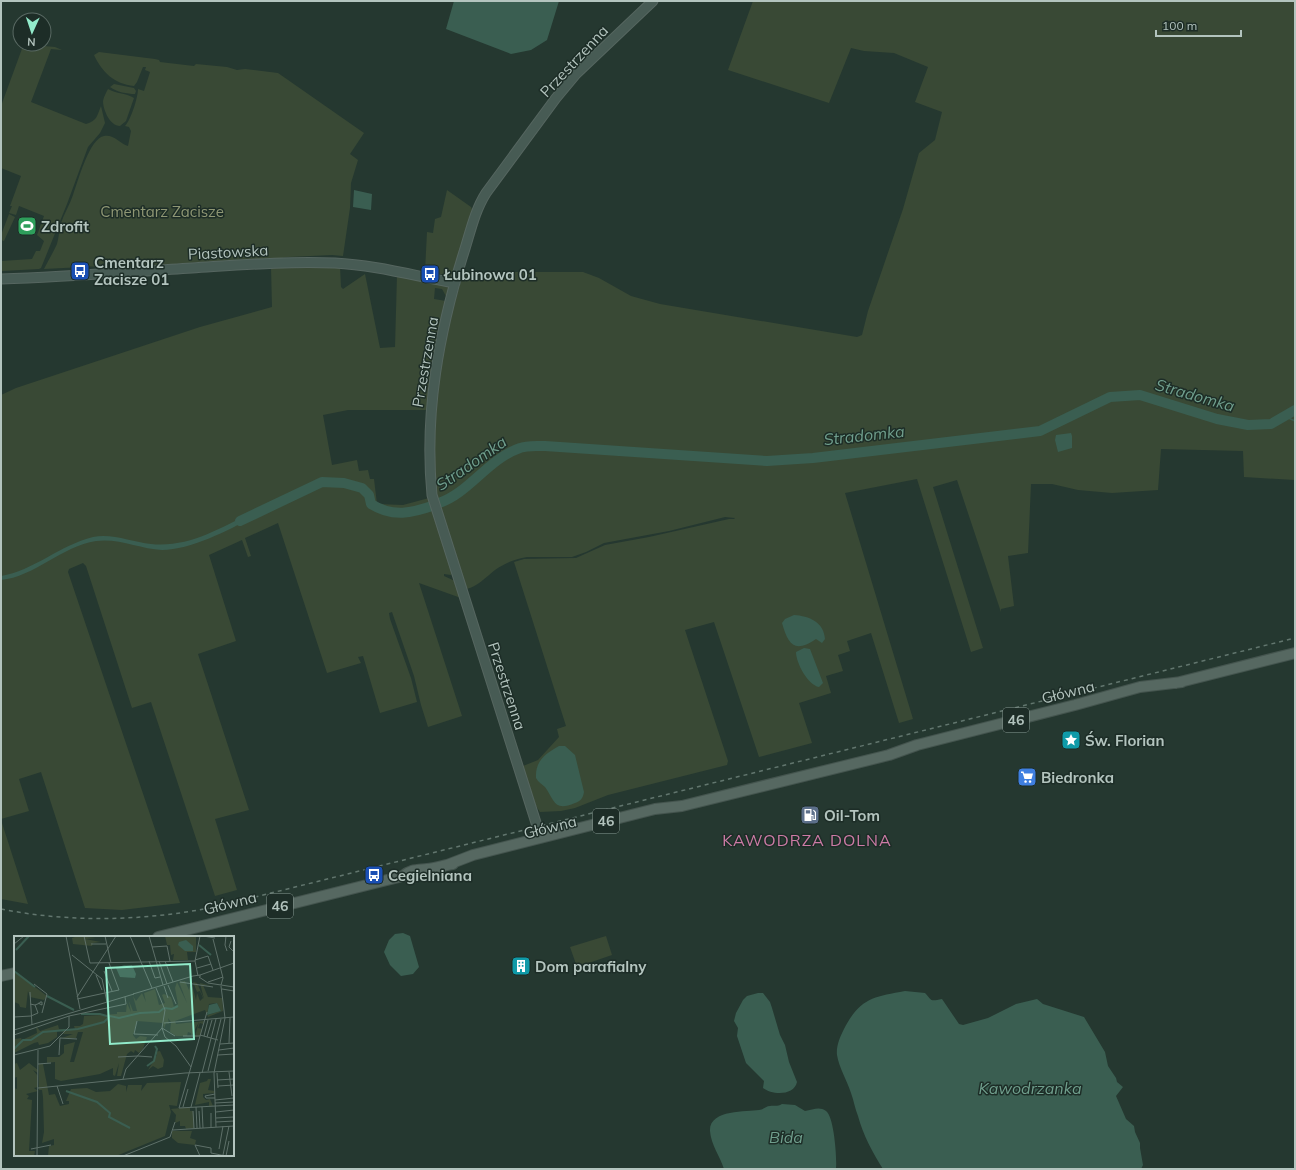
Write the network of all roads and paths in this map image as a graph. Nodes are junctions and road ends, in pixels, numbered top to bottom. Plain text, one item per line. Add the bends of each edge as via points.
1 (652, 1) edge
2 (1, 279) edge
3 (455, 284) junction
4 (1295, 653) edge
5 (682, 806) junction
6 (538, 829) junction
7 (557, 834) junction
8 (525, 842) junction
9 (447, 864) junction
10 (162, 936) edge
11 (14, 973) edge
12 (1, 976) edge

1 - 3 street, Przestrzenna via 576,74 486,193 479,205
2 - 3 street, Piastowska via 267,263 336,263
3 - 6 street, Przestrzenna via 435,368 431,400 429,455 432,495
4 - 5 main road, Główna / 46 via 924,749 893,754
5 - 7 main road, Główna / 46 via 655,809
5 - 9 main road, Główna / 46 via 668,812 514,851
6 - 7 street
6 - 8 street
7 - 8 main road, Główna / 46
8 - 9 main road, Główna / 46
9 - 10 main road, Główna / 46 via 410,877 403,876
11 - 12 main road

